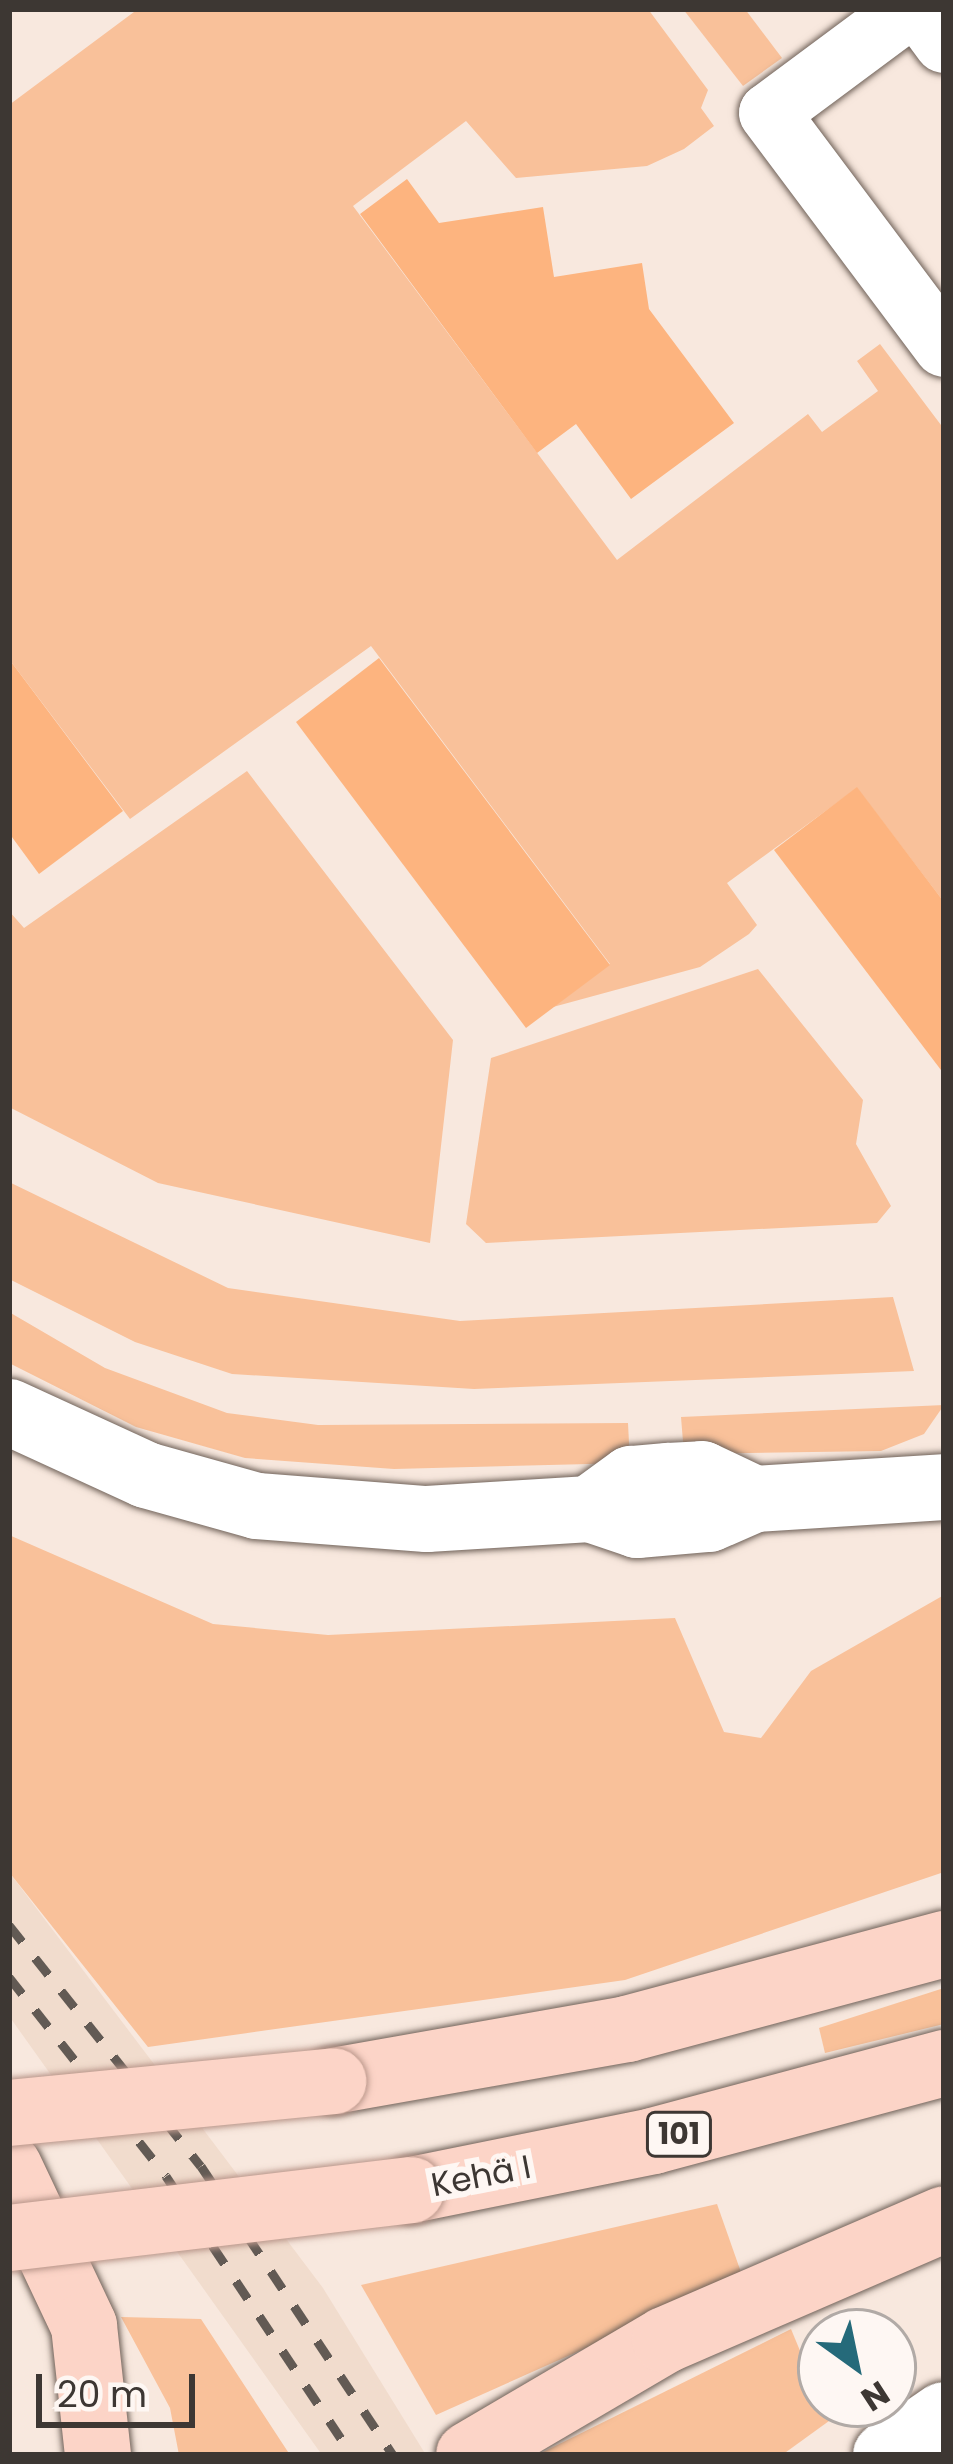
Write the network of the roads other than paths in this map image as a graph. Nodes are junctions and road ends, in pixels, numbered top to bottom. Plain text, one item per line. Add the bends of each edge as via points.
1 (909, 9) edge
2 (919, 9) edge
3 (944, 43) edge
4 (944, 347) edge
5 (9, 1412) edge
6 (944, 1487) edge
7 (944, 1944) edge
8 (944, 2063) edge
9 (9, 2113) edge
10 (9, 2167) edge
11 (944, 2219) edge
12 (9, 2238) edge
13 (944, 2415) edge
14 (488, 2442) edge
15 (98, 2455) edge
16 (886, 2455) edge

1 - 4 street via 769,113
2 - 3 street
5 - 6 main road via 146,1475 256,1506 427,1519 590,1509 631,1479 685,1475 755,1499
7 - 9 highway, bridge via 627,2029 333,2081
8 - 12 highway, Kehä I / 101, bridge via 653,2141 411,2190
10 - 15 highway via 84,2326
11 - 14 highway via 665,2340
13 - 16 main road

